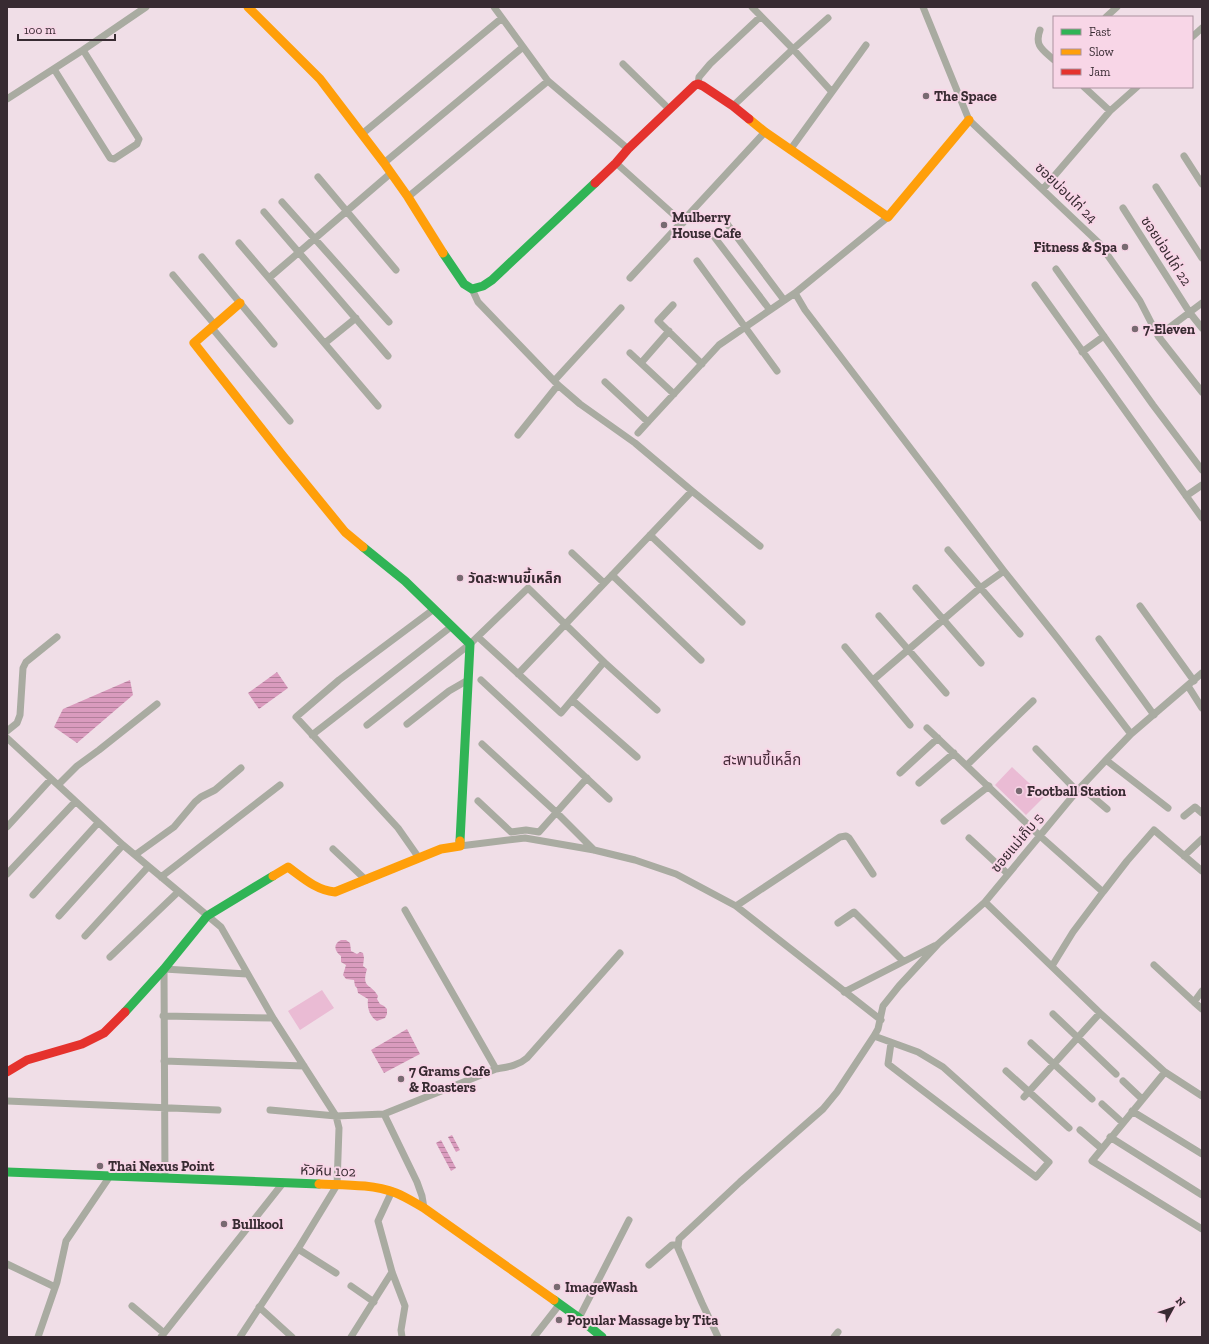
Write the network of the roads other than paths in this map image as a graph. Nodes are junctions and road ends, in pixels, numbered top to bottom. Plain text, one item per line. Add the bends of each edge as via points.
1 (146, 7) edge
2 (248, 7) edge
3 (494, 7) edge
4 (752, 7) edge
5 (923, 7) edge
6 (1117, 7) edge
7 (1107, 16) edge
8 (760, 17) junction
9 (502, 18) junction
10 (828, 18) dead end
11 (1202, 28) edge
12 (1040, 30) dead end
13 (1193, 36) edge
14 (866, 45) dead end
15 (523, 47) junction
16 (793, 49) junction
17 (83, 50) junction
18 (1053, 59) edge
19 (623, 64) dead end
20 (54, 69) junction
21 (548, 80) junction
22 (698, 84) junction
23 (1085, 88) edge
24 (1136, 88) edge
25 (832, 92) junction
26 (7, 100) edge
27 (733, 106) junction
28 (669, 109) junction
29 (1110, 111) junction
30 (969, 120) junction
31 (765, 132) junction
32 (362, 134) junction
33 (628, 149) junction
34 (790, 150) junction
35 (1184, 156) dead end
36 (384, 163) junction
37 (616, 163) junction
38 (391, 173) junction
39 (318, 177) dead end
40 (1202, 184) edge
41 (1156, 187) dead end
42 (1042, 188) junction
43 (408, 197) junction
44 (282, 202) dead end
45 (1123, 208) dead end
46 (347, 211) junction
47 (264, 212) dead end
48 (888, 217) junction
49 (725, 222) dead end
50 (683, 223) junction
51 (712, 234) dead end
52 (315, 239) junction
53 (240, 243) dead end
54 (299, 252) junction
55 (202, 257) dead end
56 (1202, 258) edge
57 (697, 261) dead end
58 (1056, 269) dead end
59 (396, 270) dead end
60 (173, 275) dead end
61 (269, 278) junction
62 (630, 278) dead end
63 (1035, 285) dead end
64 (472, 289) junction
65 (795, 293) junction
66 (784, 300) junction
67 (240, 303) junction
68 (1202, 303) edge
69 (673, 305) dead end
70 (621, 308) dead end
71 (770, 310) junction
72 (1190, 313) junction
73 (356, 318) junction
74 (390, 322) dead end
75 (214, 326) junction
76 (746, 327) junction
77 (1202, 328) edge
78 (669, 331) junction
79 (1104, 336) junction
80 (1158, 336) junction
81 (274, 344) dead end
82 (325, 344) junction
83 (1082, 352) junction
84 (630, 353) dead end
85 (388, 356) dead end
86 (641, 363) junction
87 (702, 364) junction
88 (777, 371) dead end
89 (605, 382) dead end
90 (556, 383) junction
91 (1202, 392) edge
92 (674, 394) junction
93 (378, 406) dead end
94 (290, 421) dead end
95 (648, 422) junction
96 (638, 433) dead end
97 (518, 435) dead end
98 (1202, 470) edge
99 (1202, 485) edge
100 (692, 491) junction
101 (1186, 496) junction
102 (1202, 518) edge
103 (650, 535) junction
104 (760, 546) dead end
105 (948, 550) dead end
106 (572, 553) dead end
107 (1004, 571) junction
108 (612, 575) junction
109 (604, 583) junction
110 (916, 588) dead end
111 (980, 588) junction
112 (1140, 606) dead end
113 (434, 608) junction
114 (879, 616) dead end
115 (944, 620) junction
116 (742, 622) dead end
117 (565, 625) junction
118 (452, 626) junction
119 (1020, 634) dead end
120 (57, 637) dead end
121 (478, 637) junction
122 (1099, 639) dead end
123 (470, 644) junction
124 (845, 648) dead end
125 (908, 650) junction
126 (701, 660) dead end
127 (604, 662) junction
128 (982, 663) dead end
129 (1202, 673) edge
130 (518, 674) junction
131 (468, 680) junction
132 (481, 680) dead end
133 (873, 680) junction
134 (1191, 683) junction
135 (946, 693) dead end
136 (572, 700) junction
137 (1033, 701) dead end
138 (157, 704) dead end
139 (1202, 708) edge
140 (657, 710) dead end
141 (1154, 715) junction
142 (407, 724) dead end
143 (367, 725) dead end
144 (910, 725) dead end
145 (928, 728) dead end
146 (7, 731) edge
147 (1131, 734) junction
148 (312, 735) junction
149 (7, 738) edge
150 (938, 738) junction
151 (482, 744) dead end
152 (1036, 748) dead end
153 (954, 753) junction
154 (637, 757) dead end
155 (1106, 760) junction
156 (967, 766) junction
157 (241, 768) dead end
158 (900, 773) dead end
159 (587, 778) junction
160 (51, 779) junction
161 (919, 783) dead end
162 (58, 785) junction
163 (280, 785) dead end
164 (988, 786) junction
165 (1079, 789) junction
166 (609, 799) dead end
167 (478, 801) dead end
168 (76, 802) junction
169 (1168, 808) dead end
170 (1107, 809) dead end
171 (556, 812) junction
172 (1202, 812) edge
173 (1184, 816) dead end
174 (944, 821) dead end
175 (98, 823) junction
176 (7, 827) edge
177 (1040, 836) junction
178 (969, 838) dead end
179 (1202, 839) edge
180 (123, 845) junction
181 (460, 846) junction
182 (333, 849) dead end
183 (594, 850) junction
184 (135, 855) junction
185 (1184, 856) junction
186 (419, 858) junction
187 (148, 867) junction
188 (1202, 871) edge
189 (7, 874) edge
190 (873, 874) dead end
191 (1008, 874) junction
192 (161, 877) junction
193 (366, 880) junction
194 (178, 892) junction
195 (1102, 892) junction
196 (33, 895) dead end
197 (984, 902) junction
198 (736, 906) junction
199 (405, 910) dead end
200 (59, 916) dead end
201 (207, 916) junction
202 (838, 923) dead end
203 (85, 936) dead end
204 (938, 944) junction
205 (620, 953) dead end
206 (110, 956) dead end
207 (903, 961) junction
208 (1154, 965) dead end
209 (1052, 966) junction
210 (164, 969) junction
211 (247, 974) junction
212 (1202, 991) edge
213 (844, 992) junction
214 (1194, 1002) junction
215 (1202, 1009) edge
216 (1100, 1013) junction
217 (1053, 1014) dead end
218 (163, 1016) junction
219 (273, 1018) junction
220 (881, 1020) junction
221 (874, 1036) junction
222 (1078, 1038) junction
223 (891, 1043) junction
224 (1031, 1043) dead end
225 (164, 1061) junction
226 (1054, 1064) junction
227 (304, 1066) junction
228 (496, 1070) junction
229 (1006, 1071) dead end
230 (7, 1072) edge
231 (1165, 1072) junction
232 (1116, 1074) dead end
233 (1123, 1081) dead end
234 (1027, 1094) junction
235 (1202, 1096) edge
236 (1092, 1099) dead end
237 (1142, 1099) junction
238 (7, 1101) edge
239 (1102, 1104) dead end
240 (164, 1107) junction
241 (218, 1110) dead end
242 (270, 1110) dead end
243 (1132, 1111) junction
244 (384, 1114) junction
245 (336, 1116) junction
246 (1123, 1122) junction
247 (1068, 1128) dead end
248 (1080, 1130) dead end
249 (1110, 1137) junction
250 (1101, 1148) junction
251 (1202, 1154) edge
252 (7, 1172) edge
253 (110, 1176) junction
254 (165, 1178) junction
255 (283, 1183) junction
256 (337, 1184) junction
257 (392, 1191) junction
258 (1202, 1195) edge
259 (424, 1208) junction
260 (629, 1220) dead end
261 (1202, 1229) edge
262 (678, 1245) junction
263 (298, 1249) junction
264 (7, 1264) edge
265 (649, 1265) dead end
266 (392, 1272) junction
267 (336, 1273) dead end
268 (351, 1286) dead end
269 (55, 1287) junction
270 (374, 1302) junction
271 (559, 1305) junction
272 (132, 1306) dead end
273 (259, 1307) junction
274 (579, 1318) junction
275 (163, 1335) edge
276 (38, 1337) edge
277 (240, 1337) edge
278 (292, 1337) edge
279 (351, 1337) edge
280 (402, 1337) edge
281 (534, 1337) edge
282 (602, 1337) edge
283 (718, 1337) edge

1 - 17 street
2 - 32 street via 320,79
3 - 9 street
4 - 8 street
5 - 30 street
6 - 7 street
8 - 16 street
8 - 22 street via 710,64 699,77
9 - 15 street
9 - 32 street
10 - 16 street
11 - 13 street
12 - 18 street via 1038,46
14 - 25 street
15 - 21 street
15 - 36 street
16 - 25 street
16 - 27 street
17 - 20 street
17 - 20 street via 139,139 137,144 110,158
19 - 28 street
20 - 26 street
21 - 33 street
21 - 43 street
22 - 27 street
22 - 28 street
23 - 29 street
24 - 29 street
25 - 34 street
27 - 31 street
28 - 33 street
29 - 42 street
30 - 42 street, ซอยบ่อนไก่ 24
30 - 48 street
31 - 34 street
31 - 50 street
32 - 36 street
33 - 37 street
34 - 48 street
35 - 40 street
36 - 38 street
37 - 50 street
37 - 64 street via 492,280
38 - 43 street
38 - 46 street
39 - 46 street
41 - 56 street
42 - 80 street, ซอยบ่อนไก่ 24 via 1099,243 1140,301
43 - 64 street via 457,275
44 - 52 street
45 - 72 street, ซอยบ่อนไก่ 22
46 - 52 street
46 - 59 street
47 - 54 street
48 - 65 street
49 - 66 street
50 - 62 street
51 - 71 street
52 - 54 street
52 - 74 street
53 - 61 street
54 - 61 street
54 - 73 street
55 - 67 street
57 - 76 street
58 - 79 street
60 - 75 street
61 - 82 street
63 - 83 street
64 - 90 street via 478,302
65 - 66 street
65 - 107 street via 805,310
66 - 71 street
67 - 75 street
67 - 81 street
68 - 72 street
69 - 78 street via 658,321
70 - 90 street
71 - 76 street
72 - 77 street, ซอยบ่อนไก่ 22
72 - 80 street
73 - 82 street
73 - 85 street
75 - 94 street
75 - 113 street via 194,343 345,532
76 - 87 street via 719,345
76 - 88 street
78 - 86 street
78 - 87 street
79 - 83 street
79 - 98 street
80 - 91 street, ซอยบ่อนไก่ 24
82 - 93 street
83 - 101 street
84 - 86 street
86 - 92 street
87 - 92 street
89 - 95 street
90 - 97 street
90 - 100 street via 580,404 635,443
92 - 95 street
95 - 96 street
99 - 101 street
100 - 103 street
100 - 104 street
101 - 102 street
103 - 108 street
103 - 116 street
105 - 111 street
106 - 109 street
107 - 111 street
107 - 147 street
108 - 109 street
108 - 126 street
109 - 117 street
110 - 115 street
111 - 115 street
111 - 119 street
112 - 134 street
113 - 118 street
113 - 148 street via 296,716
114 - 125 street
115 - 125 street
115 - 128 street
117 - 121 street via 528,588
117 - 127 street
117 - 130 street
118 - 123 street
118 - 148 street
120 - 146 street via 26,662 23,668 20,715 17,723
121 - 123 street
121 - 130 street
122 - 141 street
123 - 131 street
123 - 143 street
124 - 133 street
125 - 133 street
125 - 135 street
127 - 136 street
127 - 140 street
129 - 134 street, ซอยแม่เก็บ 5
130 - 136 street via 561,713
131 - 142 street via 449,691
131 - 181 street
132 - 159 street
133 - 144 street
134 - 139 street
134 - 141 street, ซอยแม่เก็บ 5
136 - 154 street
137 - 156 street
138 - 162 street via 77,766
141 - 147 street, ซอยแม่เก็บ 5
145 - 150 street
147 - 155 street, ซอยแม่เก็บ 5
148 - 186 street via 398,828
149 - 160 street
150 - 153 street
150 - 158 street
151 - 171 street
152 - 165 street
153 - 156 street
153 - 161 street
155 - 165 street, ซอยแม่เก็บ 5
155 - 169 street
156 - 164 street
157 - 184 street via 215,790 195,802 174,827
159 - 166 street
159 - 171 street
160 - 162 street
160 - 176 street
162 - 168 street
163 - 192 street
164 - 174 street
164 - 177 street
165 - 170 street
165 - 177 street, ซอยแม่เก็บ 5
167 - 171 street via 511,832 539,832
168 - 175 street
168 - 189 street
171 - 183 street
172 - 173 street via 1195,807
175 - 180 street
175 - 196 street
177 - 191 street, ซอยแม่เก็บ 5
177 - 195 street
178 - 191 street
179 - 185 street
180 - 184 street
180 - 200 street
181 - 183 street via 525,838
181 - 186 street via 441,849
182 - 193 street
183 - 198 street via 676,874
184 - 187 street
185 - 188 street
185 - 195 street via 1154,830
186 - 193 street
187 - 192 street
187 - 203 street
190 - 198 street via 849,838 840,836
191 - 197 street, ซอยแม่เก็บ 5
192 - 194 street
193 - 201 street via 334,892 327,892 288,867
194 - 201 street
194 - 206 street
195 - 209 street
197 - 204 street, ซอยแม่เก็บ 5
197 - 209 street
198 - 213 street
199 - 228 street
201 - 210 street
201 - 211 street via 221,927
202 - 207 street via 854,912
204 - 207 street
204 - 220 street, ซอยแม่เก็บ 5 via 883,1006
205 - 228 street via 527,1058 521,1063
207 - 213 street
208 - 214 street
209 - 216 street
210 - 211 street
210 - 218 street
210 - 230 street via 104,1033 82,1044 28,1060
211 - 219 street
212 - 214 street
213 - 220 street
214 - 215 street
216 - 222 street
216 - 231 street
217 - 222 street
218 - 219 street
218 - 225 street
219 - 227 street
220 - 221 street, ซอยแม่เก็บ 5
221 - 223 street
221 - 262 street, ซอยแม่เก็บ 5 via 823,1110 686,1231 679,1239
222 - 226 street
222 - 232 street
223 - 223 street via 918,1052 943,1067 1049,1162 1036,1177 888,1064
224 - 226 street
225 - 227 street
225 - 240 street
226 - 234 street
226 - 236 street
227 - 245 street
228 - 244 street
229 - 234 street
231 - 235 street
231 - 237 street
233 - 237 street
234 - 247 street
237 - 243 street
238 - 240 street
239 - 246 street
240 - 241 street
240 - 254 street
242 - 245 street
243 - 246 street
243 - 251 street
244 - 245 street
244 - 259 street via 417,1182
245 - 256 street via 339,1128
246 - 249 street
248 - 250 street
249 - 250 street
249 - 258 street
250 - 261 street via 1092,1161
252 - 253 street, หัวหิน 102
253 - 254 street, หัวหิน 102
253 - 269 street via 66,1240
254 - 255 street, หัวหิน 102
255 - 256 street, หัวหิน 102
255 - 275 street
256 - 257 street, หัวหิน 102
256 - 263 street
257 - 259 street, หัวหิน 102
257 - 266 street via 378,1222
259 - 271 street, หัวหิน 102
260 - 274 street
262 - 265 street via 672,1245
262 - 283 street
263 - 267 street
263 - 273 street
264 - 269 street
266 - 270 street
266 - 280 street via 405,1306
268 - 270 street
269 - 276 street
270 - 279 street
271 - 274 street, หัวหิน 102
271 - 281 street
272 - 275 street
273 - 277 street
273 - 278 street
274 - 282 street, หัวหิน 102

